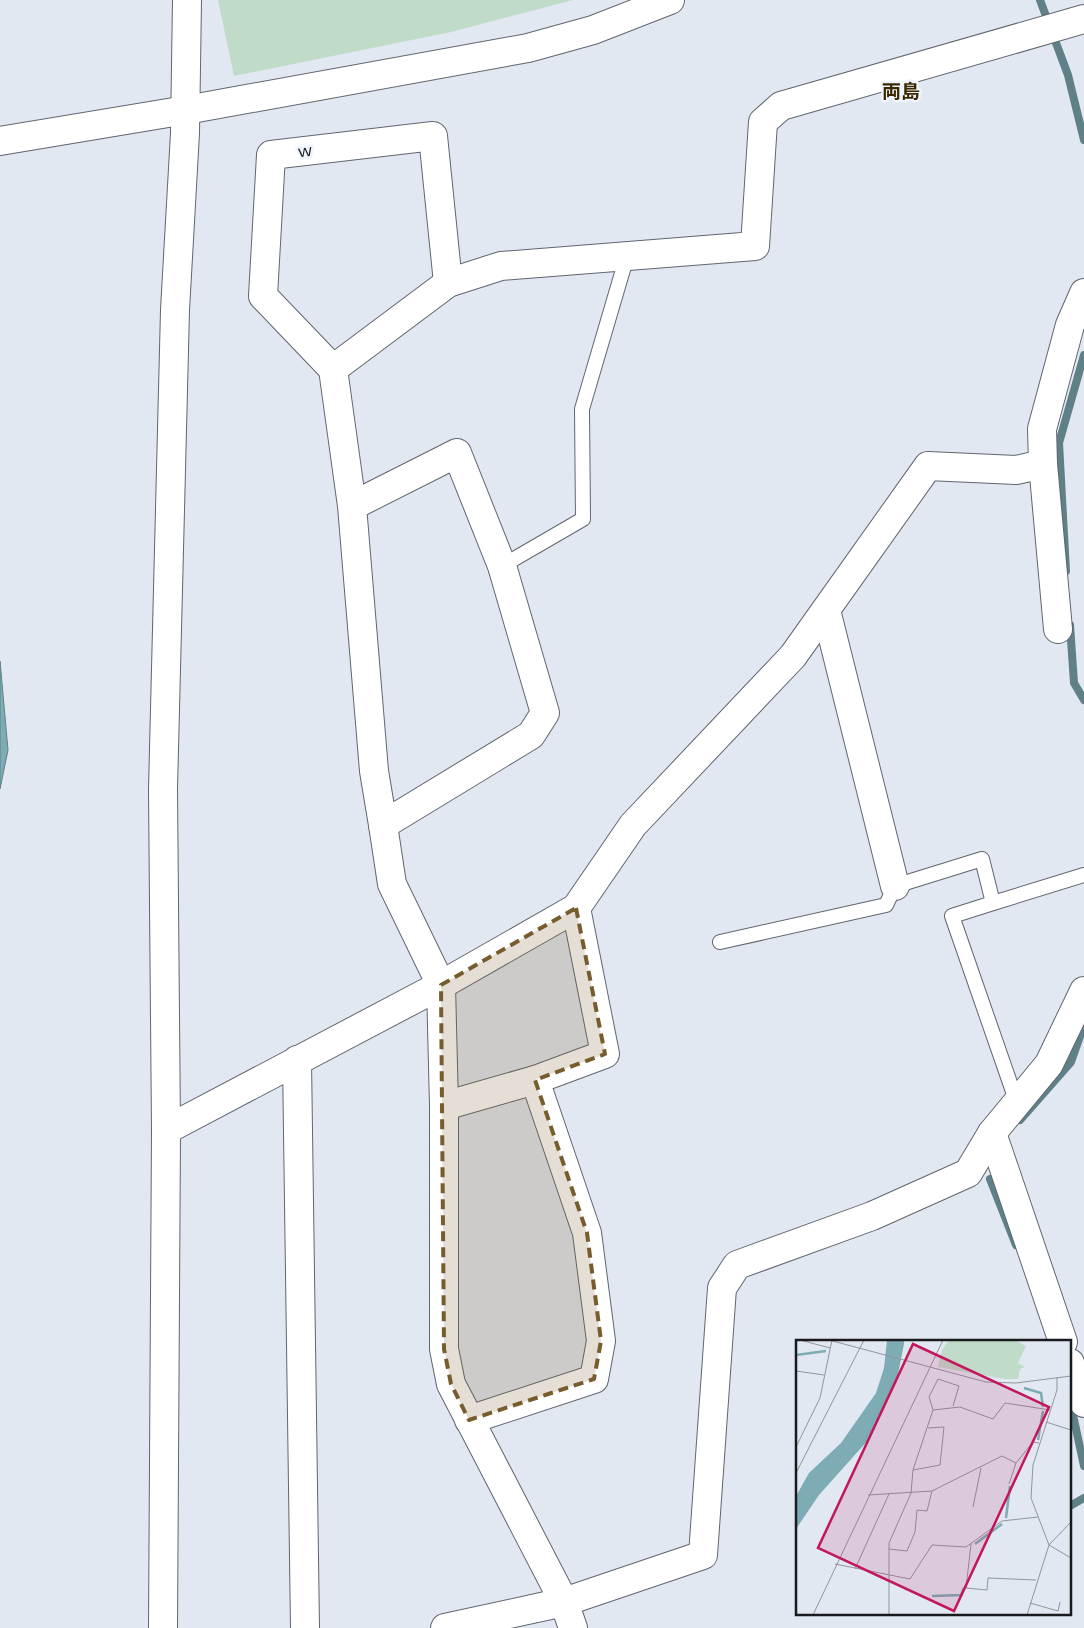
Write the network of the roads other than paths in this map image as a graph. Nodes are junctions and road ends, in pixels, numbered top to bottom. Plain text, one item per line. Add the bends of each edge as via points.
1 (187, 0) edge
2 (670, 0) edge
3 (1084, 19) edge
4 (177, 112) junction
5 (0, 141) edge
6 (627, 256) junction
7 (448, 284) junction
8 (1084, 293) edge
9 (333, 369) junction
10 (1043, 464) junction
11 (352, 506) junction
12 (502, 566) junction
13 (826, 610) junction
14 (1058, 628) dead end
15 (383, 825) junction
16 (1084, 875) edge
17 (895, 886) junction
18 (993, 903) junction
19 (576, 908) junction
20 (720, 942) dead end
21 (441, 985) junction
22 (1084, 990) edge
23 (297, 1060) junction
24 (535, 1080) junction
25 (1017, 1103) junction
26 (444, 1106) junction
27 (166, 1130) junction
28 (992, 1133) junction
29 (1062, 1340) edge
30 (1072, 1369) edge
31 (1084, 1403) edge
32 (469, 1420) junction
33 (564, 1602) junction
34 (163, 1628) edge
35 (305, 1628) edge
36 (445, 1628) edge
37 (573, 1628) edge

1 - 4 street
2 - 4 street via 593,30 528,48
3 - 6 street via 781,106 763,122 756,246
4 - 5 street
4 - 27 street via 163,789
6 - 7 street via 501,266
6 - 12 lane via 582,409 583,519
7 - 9 street
7 - 9 street, ｗ via 433,136 271,155 263,296
8 - 10 street via 1070,325 1042,429
9 - 11 street
10 - 13 street via 1016,470 928,466
10 - 14 street
11 - 12 street via 457,453
11 - 15 street via 374,771
12 - 15 street via 545,713 531,735
13 - 17 street
13 - 19 street via 793,656 633,825
15 - 21 street via 392,884
16 - 18 lane
17 - 18 lane via 982,859
17 - 20 lane via 886,905
18 - 25 lane via 952,916
19 - 21 street
19 - 24 street via 605,1054
21 - 23 street
21 - 26 street
22 - 25 street via 1050,1064
23 - 27 street
23 - 35 street
24 - 26 street
24 - 32 street via 587,1233 601,1341 594,1379
25 - 28 street
26 - 32 street via 444,1350 451,1384
27 - 34 street
28 - 29 street
28 - 33 street via 968,1173 872,1216 737,1265 722,1288 703,1555
30 - 31 street
32 - 33 street
33 - 36 street
33 - 37 street

